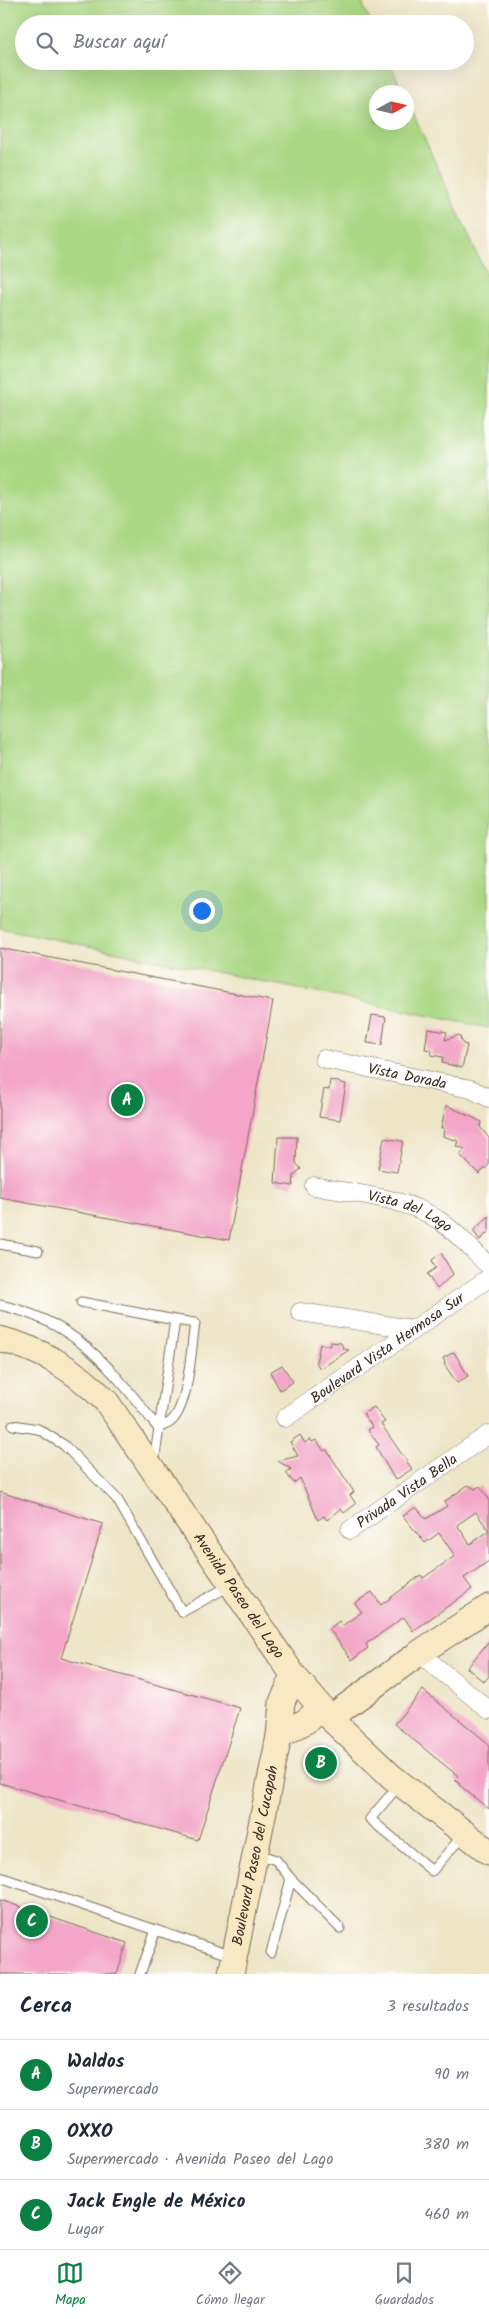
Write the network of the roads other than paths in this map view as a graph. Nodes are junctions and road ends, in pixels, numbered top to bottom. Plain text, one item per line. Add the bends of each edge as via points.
1 (324, 1059) dead end
2 (489, 1098) edge
3 (314, 1186) dead end
4 (0, 1244) edge
5 (38, 1251) dead end
6 (489, 1266) edge
7 (489, 1278) edge
8 (81, 1302) dead end
9 (0, 1305) edge
10 (300, 1312) dead end
11 (175, 1320) junction
12 (412, 1329) junction
13 (0, 1339) edge
14 (285, 1418) dead end
15 (14, 1425) dead end
16 (158, 1428) junction
17 (489, 1434) edge
18 (153, 1469) junction
19 (350, 1530) dead end
20 (231, 1584) junction
21 (489, 1607) edge
22 (419, 1653) junction
23 (294, 1676) junction
24 (489, 1710) edge
25 (325, 1713) junction
26 (279, 1736) junction
27 (400, 1783) junction
28 (465, 1833) junction
29 (489, 1852) edge
30 (254, 1853) junction
31 (0, 1877) edge
32 (291, 1879) junction
33 (340, 1928) dead end
34 (156, 1930) junction
35 (271, 1953) dead end
36 (232, 1965) edge
37 (140, 1974) edge

1 - 2 street, Vista Dorada via 472,1089
3 - 6 street, Vista del Lago via 405,1204 423,1211 449,1228
4 - 5 lane
7 - 12 street, Boulevard Vista Hermosa Sur
8 - 11 lane
9 - 16 lane via 39,1317 77,1338 118,1376
10 - 12 street
11 - 16 lane
11 - 16 lane via 195,1323 185,1388 180,1410 170,1423
12 - 14 street, Boulevard Vista Hermosa Sur
13 - 18 main road, Avenida Paseo del Lago via 51,1357 89,1384 128,1429
15 - 20 lane via 38,1429 64,1445 117,1499 182,1612
16 - 18 lane
17 - 19 street, Privada Vista Bella
18 - 20 main road, Avenida Paseo del Lago
20 - 23 main road, Avenida Paseo del Lago
21 - 22 main road
22 - 24 street
22 - 25 main road
23 - 25 main road, Avenida Paseo del Lago
23 - 26 main road, Boulevard Paseo del Cucapah via 282,1702
25 - 26 main road
25 - 27 main road, Avenida Paseo del Lago
26 - 30 main road, Boulevard Paseo del Cucapah
27 - 28 main road, Avenida Paseo del Lago
27 - 28 lane via 370,1819 432,1871
28 - 29 main road, Avenida Paseo del Lago
30 - 32 lane via 276,1860
30 - 36 main road, Boulevard Paseo del Cucapah
31 - 34 lane
32 - 33 lane
32 - 35 lane
34 - 36 lane
34 - 37 lane

